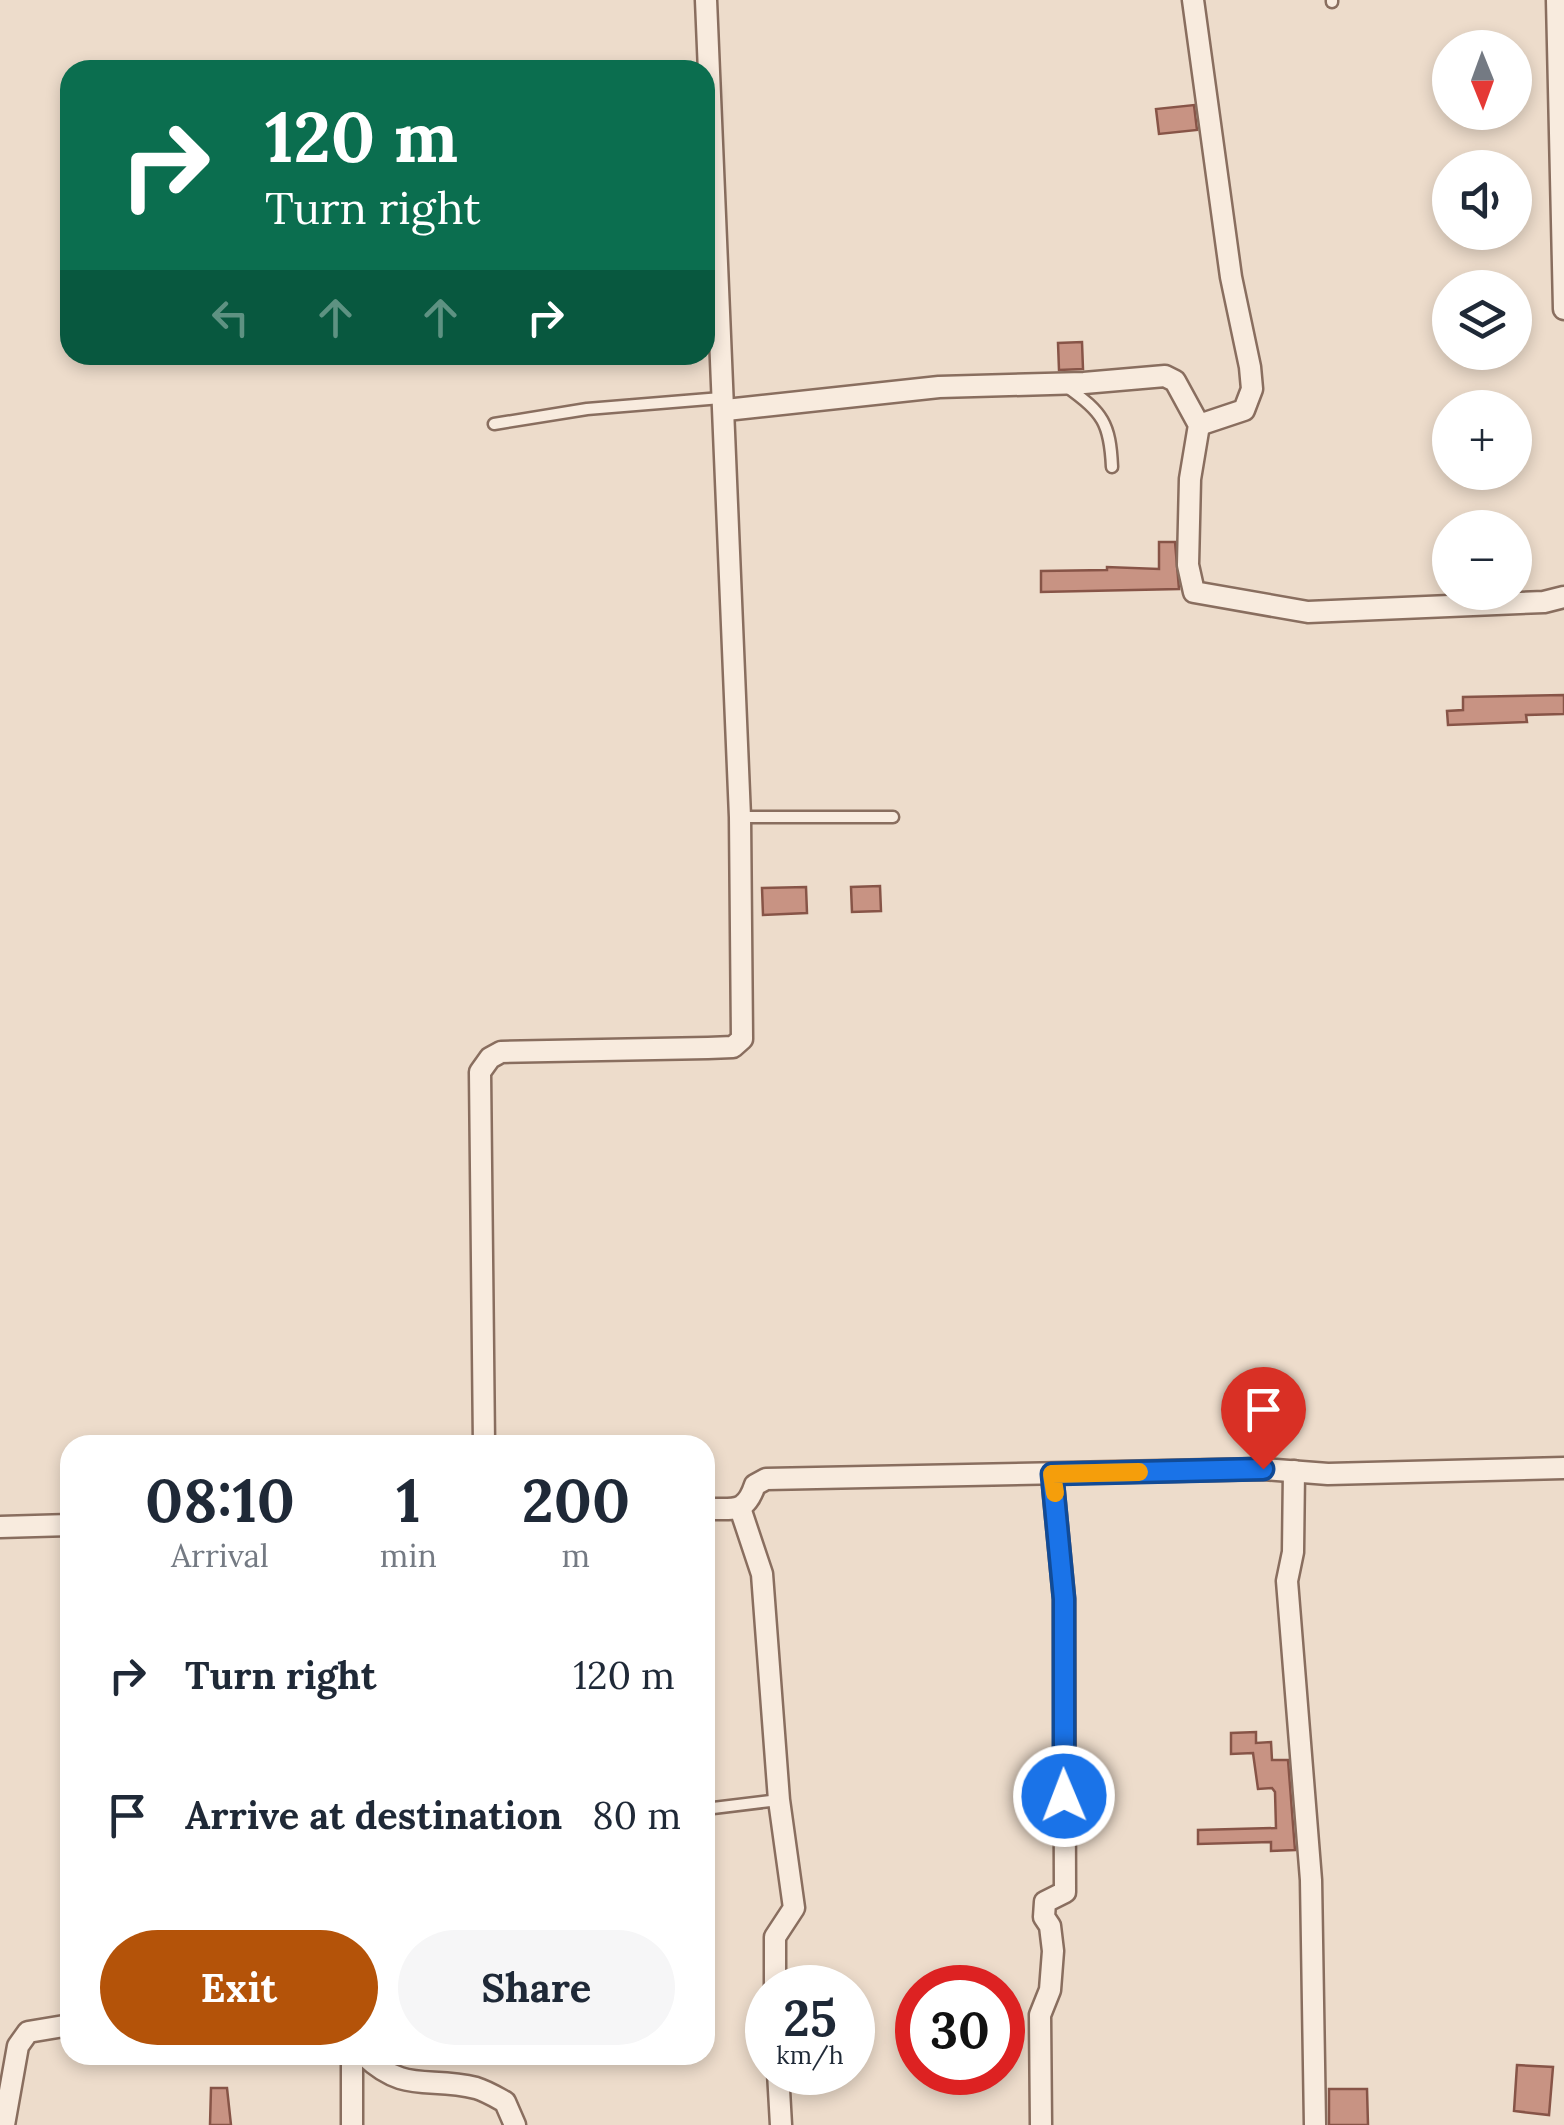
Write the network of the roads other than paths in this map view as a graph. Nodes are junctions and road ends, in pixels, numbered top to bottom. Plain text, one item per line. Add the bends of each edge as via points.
1 (706, 0) edge
2 (1193, 0) edge
3 (1557, 0) edge
4 (709, 60) edge
5 (715, 214) edge
6 (1564, 309) edge
7 (1052, 382) junction
8 (723, 404) junction
9 (494, 424) dead end
10 (1199, 425) junction
11 (1112, 467) dead end
12 (1564, 597) edge
13 (740, 817) junction
14 (893, 817) dead end
15 (484, 1435) edge
16 (1564, 1468) edge
17 (1294, 1471) junction
18 (1052, 1474) junction
19 (748, 1499) junction
20 (715, 1507) edge
21 (60, 1526) edge
22 (0, 1527) edge
23 (779, 1800) junction
24 (715, 1808) edge
25 (775, 1965) edge
26 (60, 2026) edge
27 (352, 2065) edge
28 (375, 2065) edge
29 (779, 2095) edge
30 (4, 2125) edge
31 (352, 2125) edge
32 (515, 2125) edge
33 (781, 2125) edge
34 (1041, 2125) edge
35 (1315, 2125) edge

1 - 4 street
2 - 10 street via 1252,389 1244,410
3 - 6 street
5 - 8 street
7 - 8 street
7 - 10 street via 1165,376 1176,381
7 - 11 lane via 1099,412 1110,435
8 - 9 lane via 587,409
8 - 13 street
10 - 12 street via 1190,479 1188,564 1194,592 1308,612
13 - 14 lane
13 - 15 street via 742,1039 732,1047 501,1052 480,1072
16 - 17 street
17 - 18 street
17 - 35 street via 1287,1581 1312,1897
18 - 19 street via 766,1479
18 - 34 street via 1064,1599 1066,1892 1045,1902 1053,1950 1040,2015
19 - 20 street
19 - 23 street via 762,1574
21 - 22 street
23 - 24 lane
23 - 25 street via 794,1908 775,1937
26 - 30 street via 28,2032 18,2046
27 - 31 street
28 - 32 street via 405,2082 476,2088 505,2102
29 - 33 street

